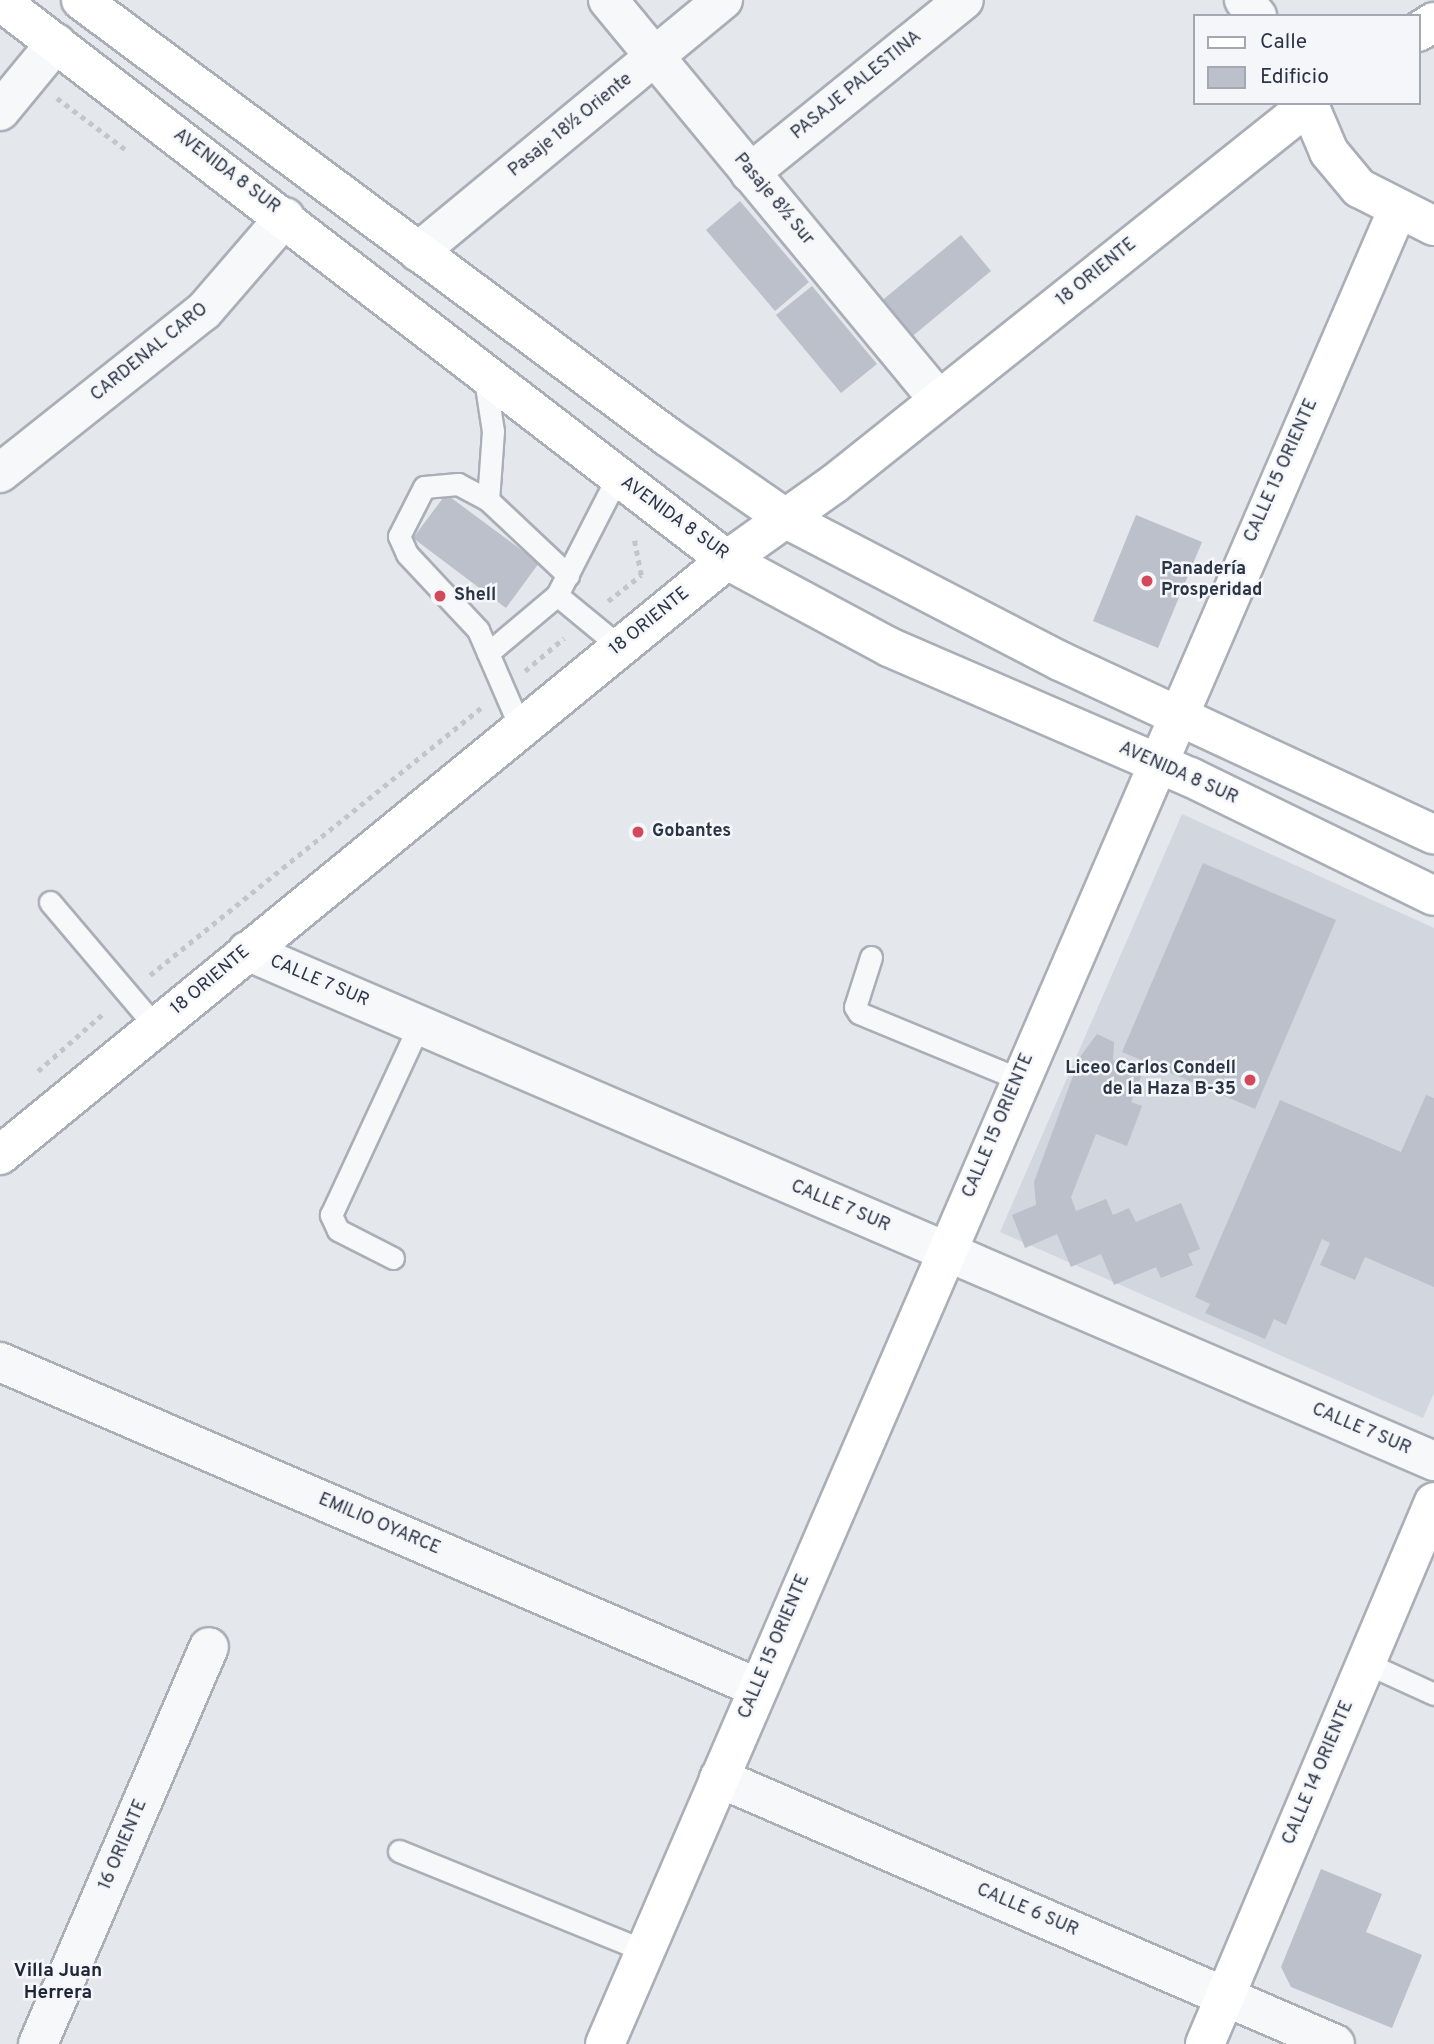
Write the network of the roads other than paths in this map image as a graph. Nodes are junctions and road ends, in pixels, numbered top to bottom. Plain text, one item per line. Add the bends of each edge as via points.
1 (81, 0) edge
2 (608, 0) edge
3 (723, 0) edge
4 (964, 0) edge
5 (1244, 0) edge
6 (0, 1) edge
7 (1255, 14) edge
8 (56, 43) junction
9 (654, 57) junction
10 (1308, 105) edge
11 (1309, 105) edge
12 (0, 111) edge
13 (750, 173) junction
14 (1397, 211) junction
15 (285, 217) junction
16 (1434, 226) edge
17 (418, 252) junction
18 (484, 370) junction
19 (938, 399) junction
20 (0, 473) edge
21 (608, 494) junction
22 (488, 499) junction
23 (788, 520) junction
24 (727, 560) junction
25 (568, 575) junction
26 (557, 595) junction
27 (620, 647) junction
28 (488, 653) junction
29 (1175, 715) junction
30 (520, 727) junction
31 (1156, 763) junction
32 (1434, 835) edge
33 (1434, 896) edge
34 (50, 902) dead end
35 (247, 951) junction
36 (871, 957) dead end
37 (419, 1025) junction
38 (156, 1027) junction
39 (1020, 1079) junction
40 (0, 1155) edge
41 (944, 1252) junction
42 (393, 1258) dead end
43 (0, 1362) edge
44 (1434, 1461) edge
45 (1434, 1502) edge
46 (209, 1647) dead end
47 (1366, 1663) junction
48 (758, 1688) junction
49 (1434, 1694) edge
50 (719, 1778) junction
51 (399, 1851) dead end
52 (645, 1951) junction
53 (1224, 1996) junction
54 (38, 2044) edge
55 (605, 2044) edge
56 (1205, 2044) edge
57 (1335, 2044) edge

1 - 17 main road
2 - 9 street, Pasaje 8½ Sur
3 - 9 street, Pasaje 18½ Oriente
4 - 13 street, PASAJE PALESTINA
5 - 7 street
6 - 8 main road, AVENIDA 8 SUR
8 - 12 street
8 - 15 main road, AVENIDA 8 SUR
9 - 13 street, Pasaje 8½ Sur
9 - 17 street, Pasaje 18½ Oriente
10 - 19 main road, 18 ORIENTE
11 - 14 main road via 1342,172
13 - 19 street, Pasaje 8½ Sur
14 - 16 main road
14 - 29 main road, CALLE 15 ORIENTE
15 - 18 main road, AVENIDA 8 SUR
15 - 20 street, CARDENAL CARO via 204,311
17 - 23 main road
18 - 21 main road, AVENIDA 8 SUR
18 - 22 lane via 493,431
19 - 23 main road, 18 ORIENTE
21 - 24 main road, AVENIDA 8 SUR
21 - 25 lane
22 - 25 lane
22 - 28 lane via 458,484 424,487 399,536 407,554 478,631
23 - 24 main road, 18 ORIENTE
23 - 29 main road via 899,582
24 - 27 main road, 18 ORIENTE
24 - 31 main road, AVENIDA 8 SUR via 889,647
25 - 26 lane
26 - 27 lane
26 - 28 lane
27 - 30 main road, 18 ORIENTE
28 - 30 lane
29 - 31 main road, CALLE 15 ORIENTE
29 - 32 main road
30 - 35 main road, 18 ORIENTE
31 - 33 main road, AVENIDA 8 SUR
31 - 39 main road, CALLE 15 ORIENTE
34 - 38 lane via 123,996
35 - 37 street, CALLE 7 SUR
35 - 38 main road, 18 ORIENTE
36 - 39 lane via 855,1007 859,1013
37 - 41 street, CALLE 7 SUR
37 - 42 lane via 331,1215 338,1230
38 - 40 main road, 18 ORIENTE
39 - 41 main road, CALLE 15 ORIENTE
41 - 44 street, CALLE 7 SUR
41 - 48 main road, CALLE 15 ORIENTE
43 - 48 street, EMILIO OYARCE
45 - 47 main road, CALLE 14 ORIENTE
46 - 54 street, 16 ORIENTE
47 - 49 lane
47 - 53 main road, CALLE 14 ORIENTE
48 - 50 main road, CALLE 15 ORIENTE
50 - 52 main road, CALLE 15 ORIENTE
50 - 53 street, CALLE 6 SUR
51 - 52 lane
52 - 55 main road, CALLE 15 ORIENTE
53 - 56 main road, CALLE 14 ORIENTE
53 - 57 street, CALLE 6 SUR

